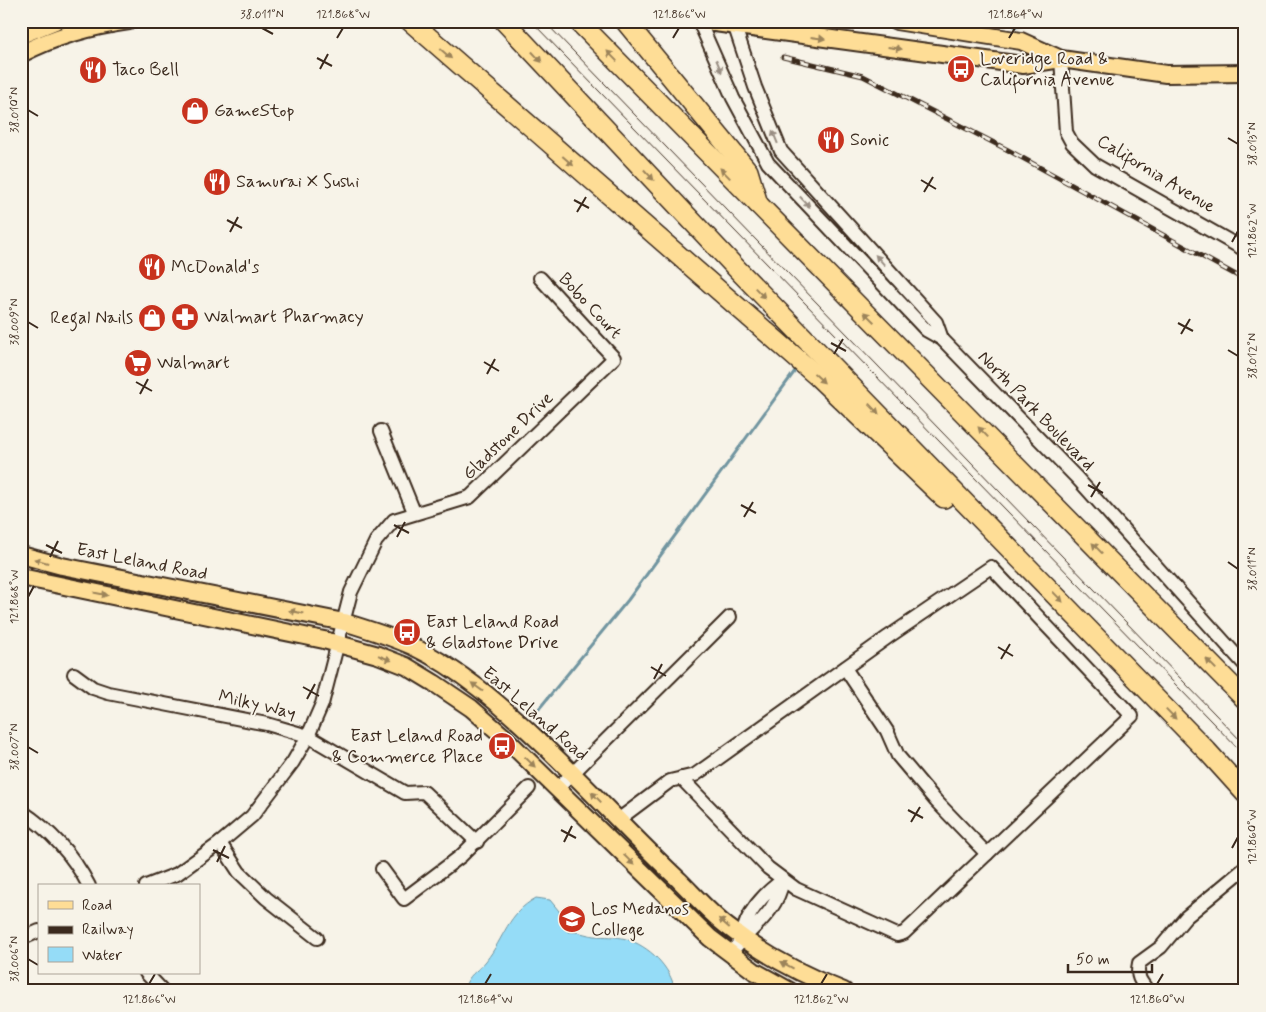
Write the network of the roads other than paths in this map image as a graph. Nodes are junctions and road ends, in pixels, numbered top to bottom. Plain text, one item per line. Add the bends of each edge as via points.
1 (55, 21) edge
2 (129, 21) edge
3 (410, 21) edge
4 (504, 21) edge
5 (578, 21) edge
6 (625, 21) edge
7 (700, 21) edge
8 (896, 21) edge
9 (733, 24) edge
10 (21, 35) edge
11 (21, 54) edge
12 (1061, 59) junction
13 (1245, 73) edge
14 (759, 208) junction
15 (1245, 250) edge
16 (540, 278) dead end
17 (942, 339) junction
18 (614, 358) joint
19 (381, 431) dead end
20 (414, 512) junction
21 (21, 555) edge
22 (1024, 562) junction
23 (21, 577) edge
24 (730, 617) dead end
25 (344, 622) junction
26 (338, 644) junction
27 (1245, 665) edge
28 (845, 668) junction
29 (74, 674) dead end
30 (1245, 699) edge
31 (308, 736) junction
32 (573, 774) junction
33 (681, 778) junction
34 (529, 788) dead end
35 (557, 789) junction
36 (1245, 793) edge
37 (21, 811) edge
38 (618, 820) junction
39 (477, 842) junction
40 (220, 843) junction
41 (988, 854) junction
42 (1245, 868) edge
43 (382, 869) dead end
44 (783, 880) junction
45 (88, 884) edge
46 (151, 884) edge
47 (38, 931) edge
48 (742, 937) junction
49 (317, 938) dead end
50 (21, 939) edge
51 (730, 954) junction
52 (147, 974) edge
53 (163, 991) edge
54 (790, 991) edge
55 (844, 991) edge
56 (1148, 991) edge

1 - 10 main road
2 - 11 main road via 35,46
3 -> 22 highway via 818,377 992,543
4 -> 22 highway via 738,270
14 -> 5 highway
6 - 14 highway via 748,171
7 - 9 main road
7 -> 17 street, North Park Boulevard via 732,98 768,162 926,330
8 - 12 main road via 1021,41
9 -> 12 main road via 1023,65
17 -> 9 street, North Park Boulevard via 936,322 781,151
12 - 13 main road via 1166,74
12 - 15 street, California Avenue via 1066,132 1081,154
30 -> 14 highway via 950,397
16 - 18 street, Bobo Court
17 - 27 street, North Park Boulevard via 1077,478
18 - 20 street, Gladstone Drive via 470,497
19 - 20 street
20 - 25 street, Gladstone Drive via 394,520 376,541 351,592
25 -> 21 main road, East Leland Road
22 -> 36 highway
23 -> 26 main road
24 - 32 street
25 - 26 street, Gladstone Drive
32 -> 25 main road, East Leland Road via 501,706 446,666 403,642
26 - 31 street, Gladstone Drive via 322,704
26 -> 35 main road via 406,666 441,688 471,708
28 - 33 street via 695,775
28 - 41 street via 887,730 898,756
28 - 41 street via 991,567 1132,716
29 - 31 street, Milky Way via 93,688 108,693 267,724
31 - 39 street, Milky Way via 405,793 424,792
31 - 40 street, Gladstone Drive via 293,762 252,816
32 - 35 street
38 -> 32 main road, East Leland Road
33 - 38 street via 670,781
33 - 44 street
34 - 39 street
35 -> 51 main road via 669,900
37 - 45 street via 55,838
48 -> 38 main road, East Leland Road
39 - 43 street via 404,899
40 - 46 street, Gladstone Drive via 177,874
40 - 49 street via 239,872 259,892
41 - 44 street via 904,933 897,935
42 - 56 street via 1186,917 1161,947 1139,963 1137,973
44 - 48 street via 780,896 755,930
47 - 50 street
48 - 51 street
55 -> 48 main road, East Leland Road via 811,979
51 - 54 main road
52 - 53 street

